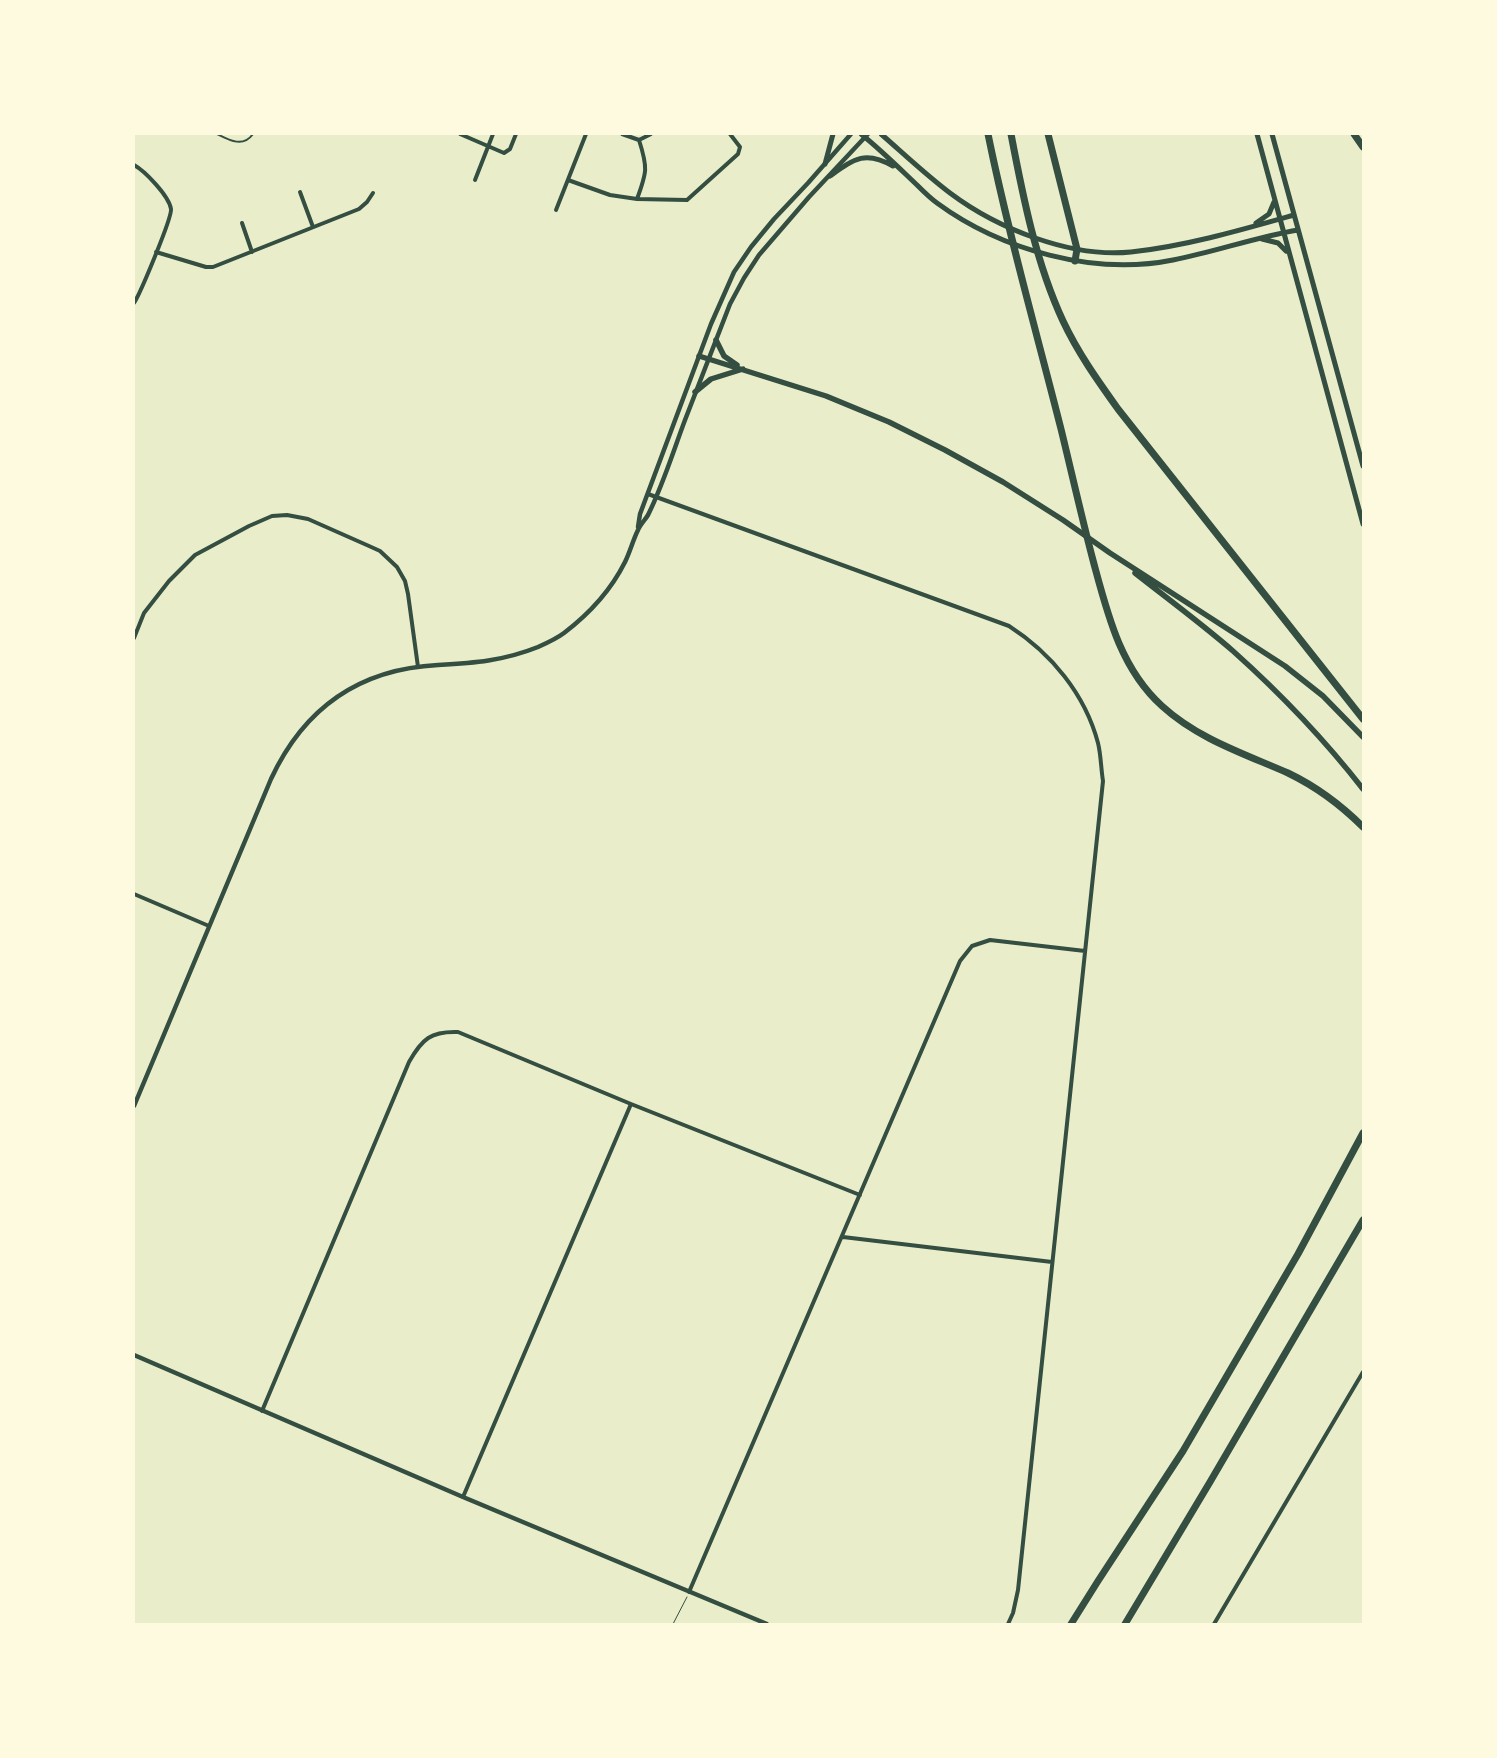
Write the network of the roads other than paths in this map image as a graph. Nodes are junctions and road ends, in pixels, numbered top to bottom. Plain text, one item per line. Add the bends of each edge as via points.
1 (217, 134) edge
2 (253, 134) edge
3 (460, 134) edge
4 (493, 134) edge
5 (516, 134) edge
6 (586, 134) edge
7 (622, 134) edge
8 (651, 134) edge
9 (730, 134) edge
10 (833, 134) edge
11 (850, 134) edge
12 (882, 134) edge
13 (988, 134) edge
14 (1011, 134) edge
15 (1048, 134) edge
16 (1257, 134) edge
17 (1272, 134) edge
18 (1354, 134) edge
19 (865, 135) edge
20 (639, 140) junction
21 (488, 146) junction
22 (1363, 147) edge
23 (825, 164) junction
24 (134, 165) edge
25 (902, 171) junction
26 (830, 176) junction
27 (475, 180) dead end
28 (568, 180) junction
29 (300, 192) dead end
30 (373, 193) dead end
31 (637, 198) junction
32 (1275, 200) junction
33 (556, 210) dead end
34 (1294, 215) junction
35 (1280, 219) junction
36 (242, 223) dead end
37 (313, 227) junction
38 (1249, 227) junction
39 (1298, 230) junction
40 (1283, 232) junction
41 (1258, 239) junction
42 (1077, 249) junction
43 (156, 252) junction
44 (252, 252) junction
45 (1290, 256) junction
46 (1075, 261) junction
47 (134, 303) edge
48 (716, 340) junction
49 (699, 356) junction
50 (709, 359) junction
51 (743, 369) junction
52 (696, 392) junction
53 (1363, 466) edge
54 (648, 494) junction
55 (656, 497) junction
56 (1363, 524) edge
57 (638, 529) junction
58 (1110, 553) junction
59 (134, 638) edge
60 (418, 667) junction
61 (1363, 719) edge
62 (1363, 737) edge
63 (1363, 789) edge
64 (1363, 827) edge
65 (134, 894) edge
66 (209, 926) junction
67 (1085, 951) junction
68 (631, 1104) junction
69 (134, 1106) edge
70 (1363, 1133) edge
71 (860, 1195) junction
72 (1363, 1220) edge
73 (843, 1237) junction
74 (1052, 1262) junction
75 (134, 1356) edge
76 (1363, 1372) edge
77 (262, 1411) junction
78 (463, 1497) junction
79 (689, 1592) junction
80 (767, 1624) edge
81 (1008, 1624) edge
82 (1071, 1624) edge
83 (1125, 1624) edge
84 (1214, 1624) edge

1 - 2 lane via 240,142
3 - 21 street
4 - 21 street
5 - 21 street via 506,152
6 - 28 street
7 - 20 street
8 - 20 street
9 - 31 street via 740,147 738,154 691,197 682,201
10 - 23 main road
11 - 23 street
12 - 42 main road via 951,194 982,213 1027,235
13 - 64 highway via 999,190 1101,592 1124,656 1144,688 1176,718 1203,735 1290,774 1338,805
14 - 61 highway via 1022,191 1048,285 1083,359 1118,409
15 - 42 highway
16 - 32 main road
17 - 34 main road
18 - 22 highway
19 - 25 main road
19 - 26 street
20 - 31 street via 646,167
21 - 27 street
23 - 49 street via 750,247 720,300
24 - 43 street via 156,185 171,207
25 - 26 main road via 880,159 862,157
25 - 46 main road via 936,203 972,225 1033,251
26 - 48 street via 759,255 730,304
28 - 31 street via 610,195
28 - 33 street
29 - 37 street
30 - 37 street via 359,209
32 - 35 main road
32 - 38 main road via 1269,214
34 - 35 main road
34 - 39 main road
35 - 38 main road
35 - 40 main road
36 - 44 street
37 - 44 street
38 - 42 main road via 1191,242 1130,252
39 - 40 main road
39 - 53 main road
40 - 41 main road
40 - 45 main road
41 - 45 main road via 1278,242
41 - 46 main road via 1172,260 1129,265
42 - 46 highway
43 - 44 street via 210,268
43 - 47 street
45 - 56 main road
48 - 50 street
48 - 51 main road via 724,356
49 - 50 main road
49 - 54 street
50 - 51 main road
50 - 52 street
51 - 52 main road via 711,379
51 - 58 main road via 826,396 921,438 1003,482
52 - 55 street
54 - 55 street
54 - 57 street
55 - 57 street
55 - 67 street via 1003,623 1034,643 1053,662 1068,680 1087,714 1098,743 1103,781
57 - 60 street via 625,561 602,597 563,634 527,651 496,660
58 - 62 main road via 1285,666 1323,696
58 - 63 main road via 1267,682 1321,738
59 - 60 street via 144,613 195,555 272,516 288,515 308,519 374,548 397,567 408,594
60 - 66 street via 374,677 350,688 321,709 299,731 274,772
65 - 66 street
66 - 69 street
67 - 71 street via 990,940 972,946 960,961
67 - 74 street
68 - 71 street
68 - 77 street via 458,1032 442,1031 424,1041 409,1062
68 - 78 street
70 - 82 highway via 1298,1254 1183,1451
71 - 73 street
72 - 83 highway
73 - 74 street
73 - 79 street
74 - 81 street via 1018,1590
75 - 77 street
76 - 84 street
77 - 78 street
78 - 79 street
79 - 80 street

